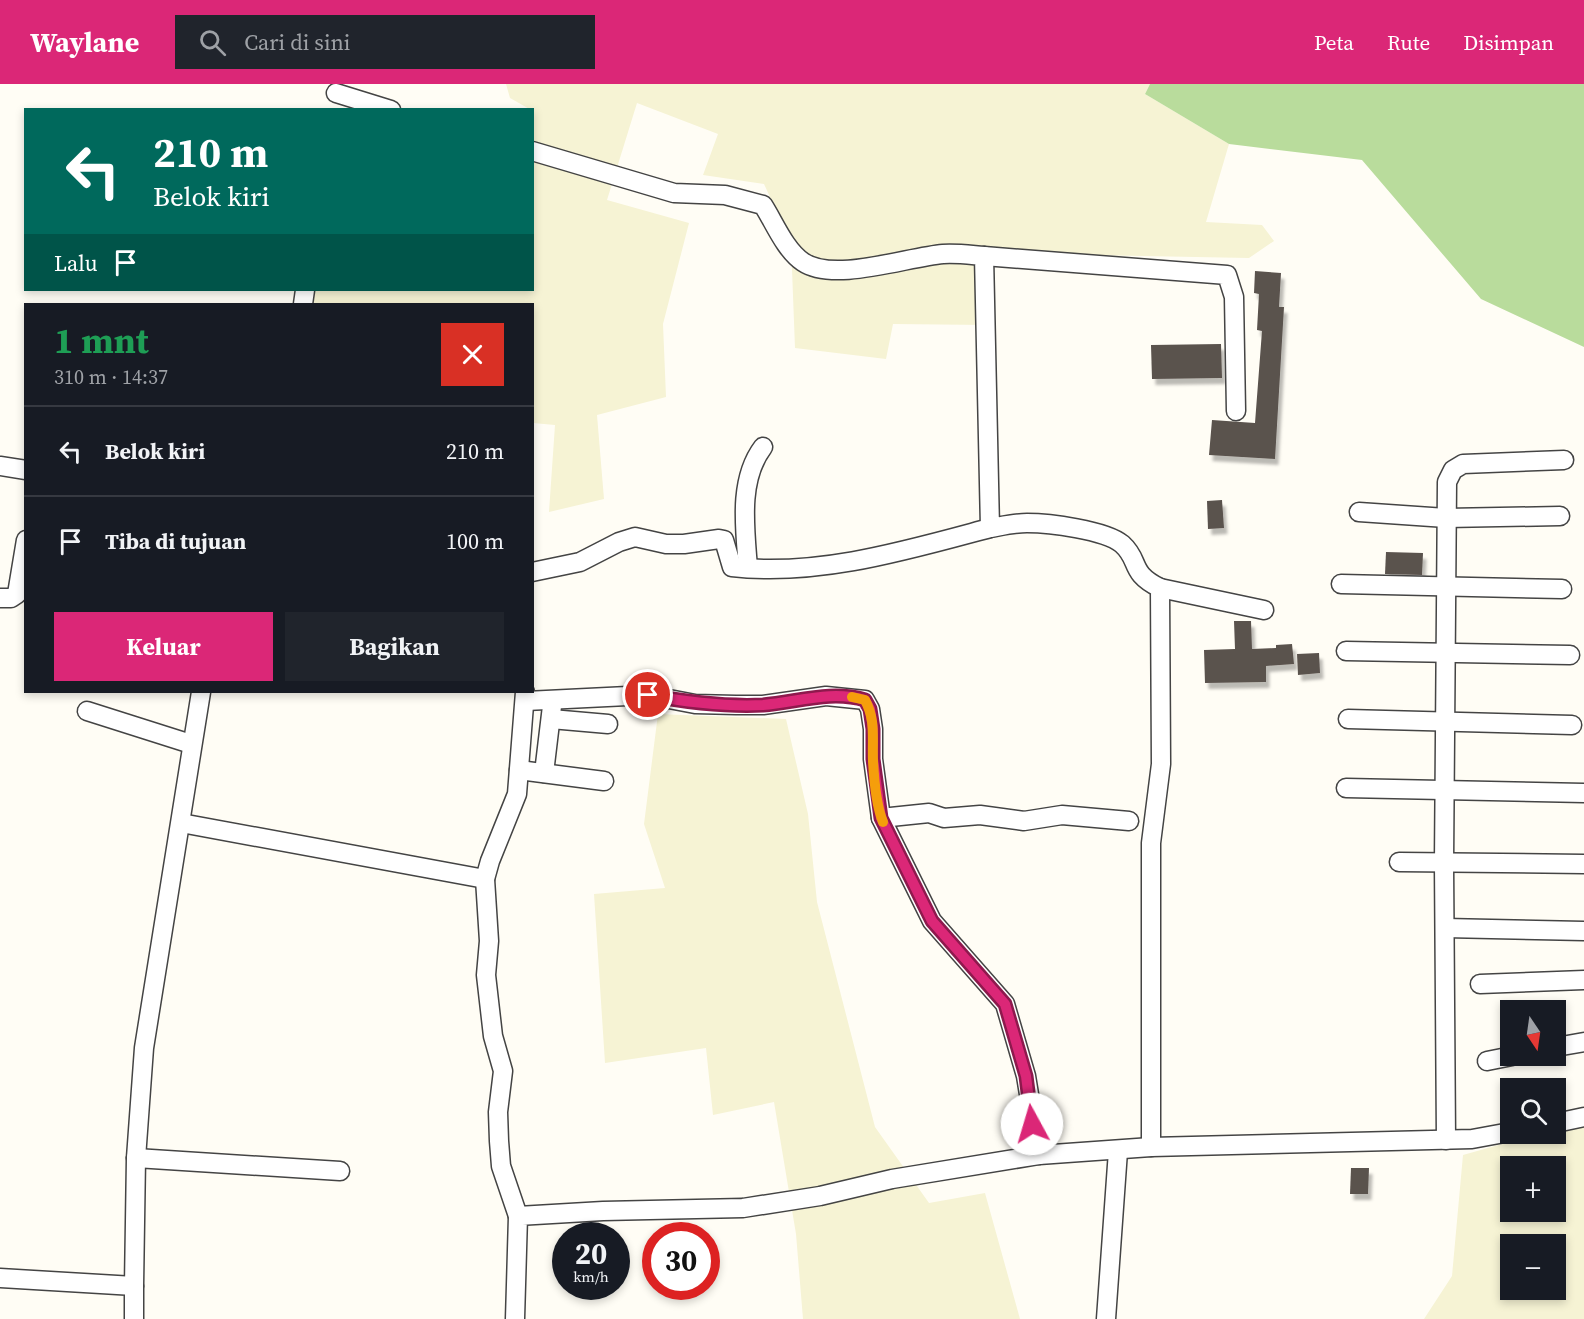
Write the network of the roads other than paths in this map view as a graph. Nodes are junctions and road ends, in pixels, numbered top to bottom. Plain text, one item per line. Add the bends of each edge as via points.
1 (336, 96) edge
2 (383, 108) edge
3 (534, 152) edge
4 (984, 256) junction
5 (1236, 411) dead end
6 (763, 447) dead end
7 (1564, 460) dead end
8 (0, 466) edge
9 (24, 470) edge
10 (1359, 512) dead end
11 (1560, 516) dead end
12 (1446, 518) junction
13 (990, 528) junction
14 (24, 552) edge
15 (748, 568) junction
16 (534, 572) edge
17 (1341, 584) dead end
18 (1446, 586) junction
19 (1160, 588) junction
20 (1562, 589) dead end
21 (0, 598) edge
22 (1264, 610) dead end
23 (1346, 651) dead end
24 (1445, 653) junction
25 (1570, 655) dead end
26 (201, 693) edge
27 (525, 696) edge
28 (87, 711) dead end
29 (1348, 719) dead end
30 (1446, 720) junction
31 (608, 724) dead end
32 (1572, 725) dead end
33 (191, 744) junction
34 (519, 770) junction
35 (544, 773) junction
36 (604, 781) dead end
37 (1346, 788) dead end
38 (1444, 790) junction
39 (1584, 794) edge
40 (881, 818) junction
41 (1129, 821) dead end
42 (181, 823) junction
43 (1399, 862) dead end
44 (1443, 864) junction
45 (1584, 864) edge
46 (485, 879) junction
47 (1445, 928) junction
48 (1584, 931) edge
49 (1584, 980) edge
50 (1479, 984) dead end
51 (1584, 1042) edge
52 (1566, 1045) edge
53 (1500, 1058) edge
54 (1487, 1061) dead end
55 (1584, 1117) edge
56 (1566, 1121) edge
57 (1500, 1134) edge
58 (1446, 1140) junction
59 (1151, 1147) junction
60 (1118, 1151) junction
61 (1038, 1155) junction
62 (136, 1158) junction
63 (340, 1171) dead end
64 (518, 1216) junction
65 (0, 1278) edge
66 (134, 1286) junction
67 (134, 1319) edge
68 (515, 1319) edge
69 (1106, 1319) edge

1 - 2 street
3 - 4 street via 674,193 725,195 764,205 803,262 822,269 858,269 944,254
4 - 5 street via 1227,275 1234,297
4 - 13 street
6 - 15 street via 748,474
7 - 12 street via 1463,464 1453,470 1447,482
8 - 9 street
10 - 12 street
11 - 12 street
12 - 18 street
13 - 15 street via 861,559
13 - 19 street via 1025,523 1113,539 1125,547 1144,580
14 - 21 street via 17,594
15 - 16 street via 730,566 724,540 666,544 635,537 580,562
17 - 18 street
18 - 20 street
18 - 24 street
19 - 22 street
19 - 59 street via 1161,764 1151,843
23 - 24 street
24 - 25 street
24 - 30 street
26 - 33 street
27 - 34 street
27 - 40 street via 648,695 695,704 736,705 826,696 865,700 873,729
28 - 33 street
29 - 30 street
30 - 32 street
30 - 38 street
31 - 35 street via 551,712
33 - 42 street
34 - 35 street
34 - 46 street via 517,794
35 - 36 street
37 - 38 street
38 - 39 street
38 - 44 street
40 - 41 street via 929,813 944,818 980,815 1024,821 1062,815
40 - 61 street via 932,921 1005,1004 1026,1076
42 - 46 street
42 - 62 street via 144,1048
43 - 44 street
44 - 45 street
44 - 47 street
46 - 64 street via 487,985 493,1036 503,1071 498,1112 501,1166
47 - 48 street
47 - 58 street
49 - 50 street
51 - 52 street
53 - 54 street
55 - 56 street
57 - 58 street
58 - 59 street
59 - 60 street
60 - 61 street
60 - 69 street
61 - 64 street via 743,1208
62 - 63 street
62 - 66 street
64 - 68 street
65 - 66 street
66 - 67 street

